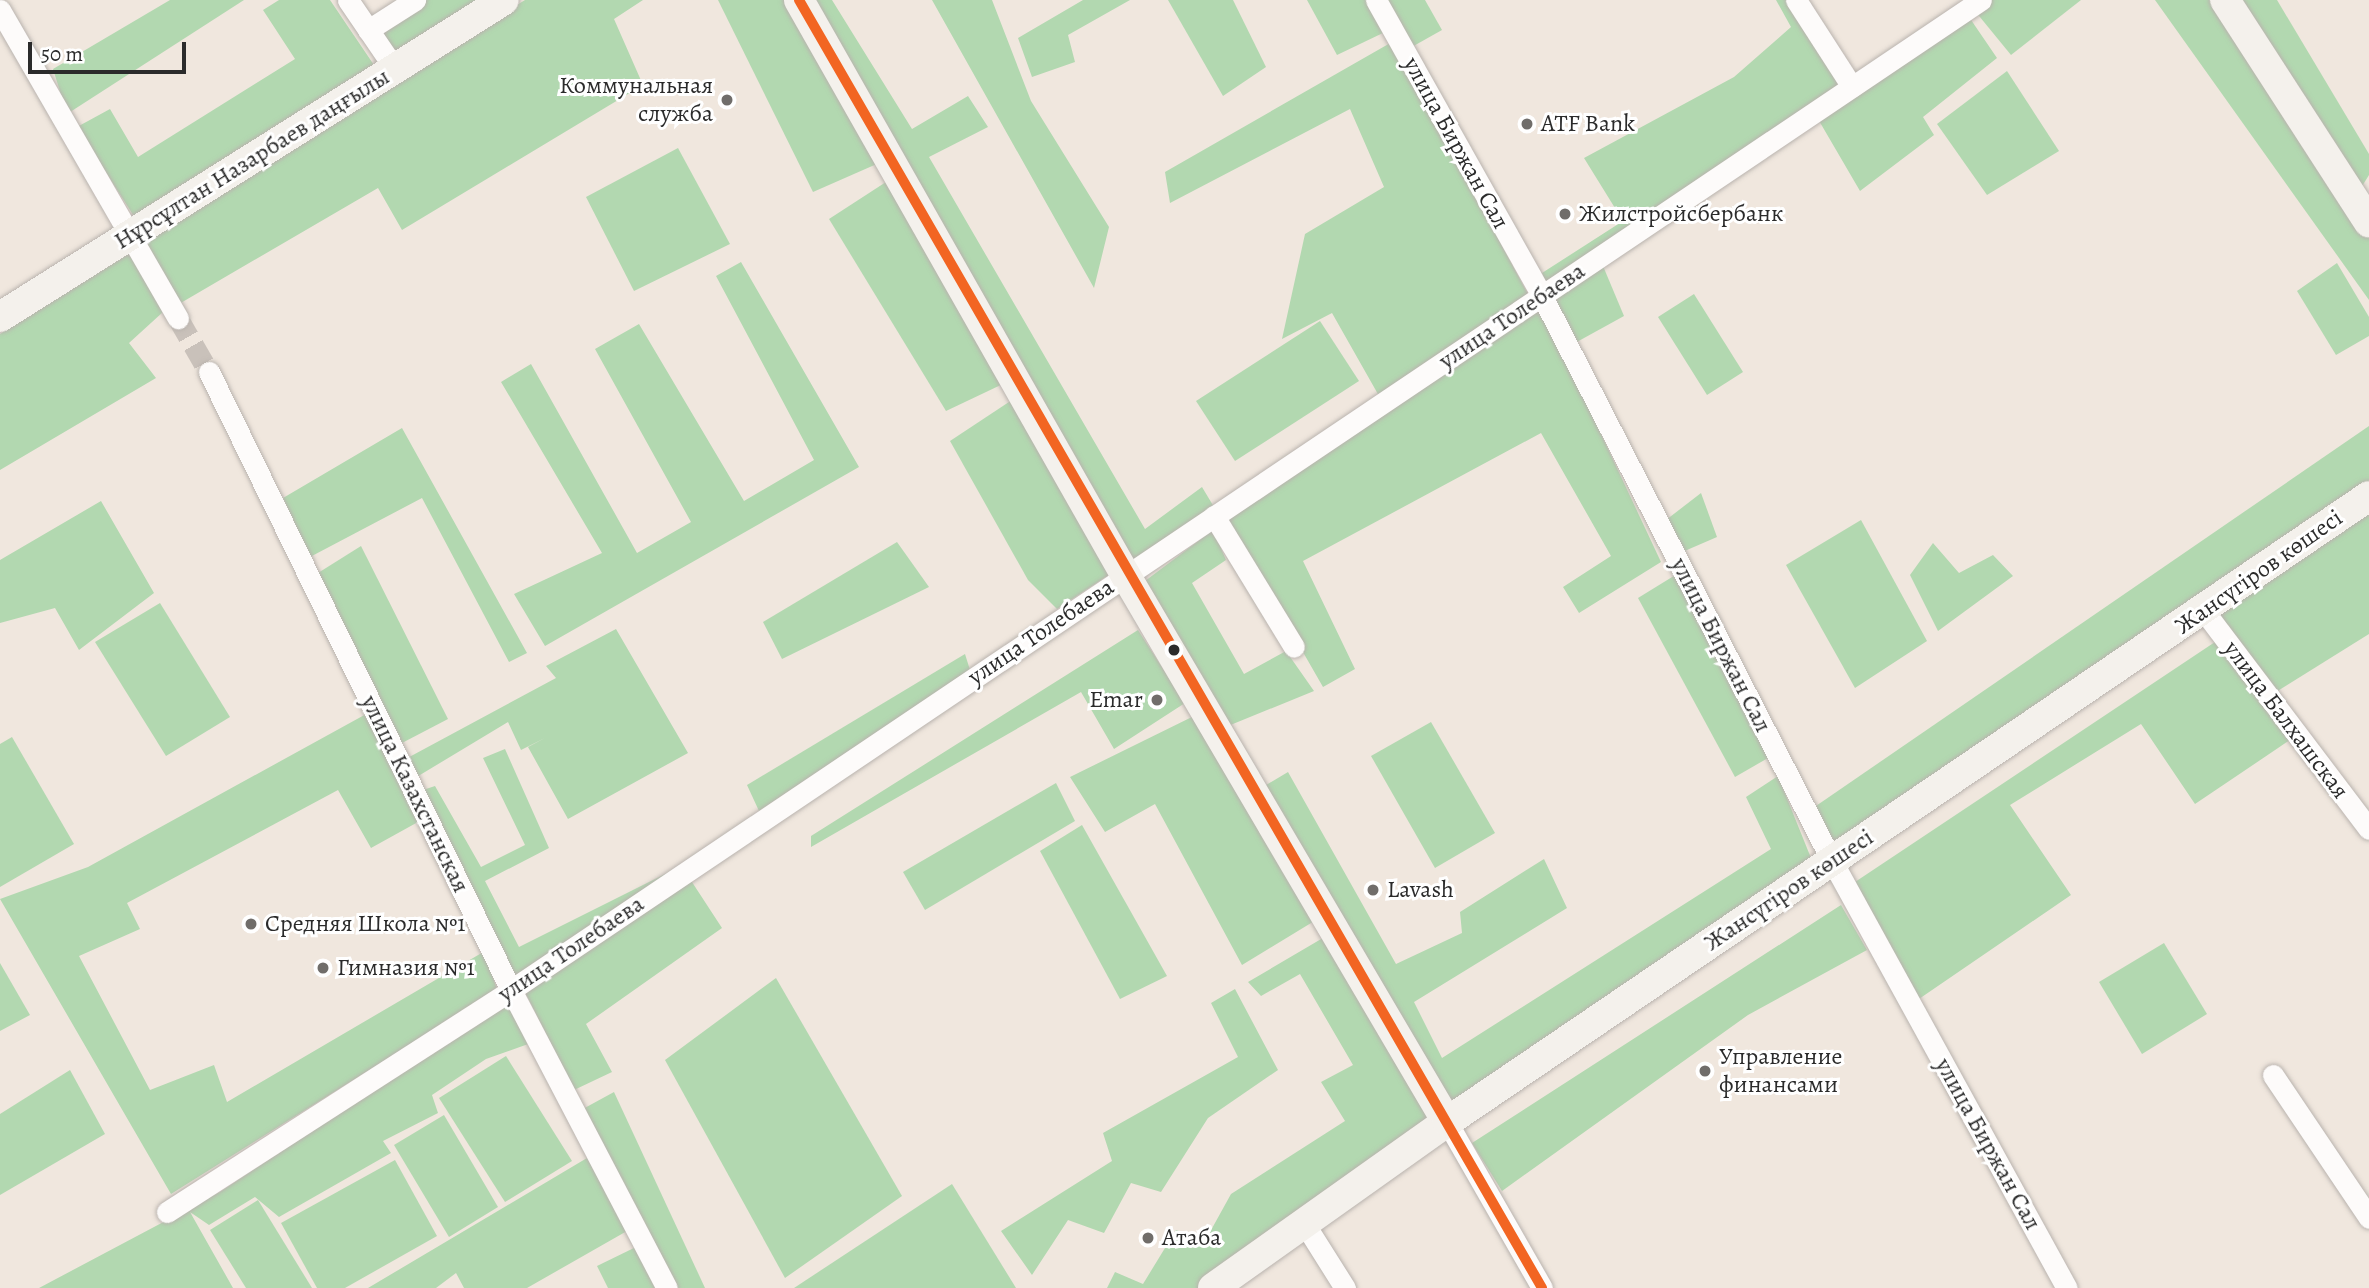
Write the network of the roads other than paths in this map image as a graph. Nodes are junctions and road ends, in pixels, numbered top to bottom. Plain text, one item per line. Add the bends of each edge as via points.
1 (348, 0) edge
2 (415, 0) edge
3 (505, 0) edge
4 (799, 0) edge
5 (1376, 0) edge
6 (1796, 0) edge
7 (1982, 0) edge
8 (2225, 0) edge
9 (0, 10) edge
10 (368, 30) junction
11 (395, 69) junction
12 (1852, 87) junction
13 (2369, 223) edge
14 (132, 234) junction
15 (1542, 296) junction
16 (0, 317) edge
17 (178, 318) tunnel mouth
18 (209, 372) tunnel mouth
19 (2369, 496) edge
20 (1214, 516) junction
21 (1126, 576) junction
22 (2204, 611) junction
23 (1294, 646) dead end
24 (2369, 829) edge
25 (1832, 861) junction
26 (511, 990) junction
27 (2273, 1075) dead end
28 (1447, 1122) junction
29 (167, 1212) dead end
30 (2369, 1218) edge
31 (1304, 1223) junction
32 (667, 1288) edge
33 (1213, 1288) edge
34 (1345, 1288) edge
35 (1542, 1288) edge
36 (2067, 1288) edge

1 - 10 street
2 - 10 street
3 - 11 main road, Нұрсұлтан Назарбаев даңғылы
4 - 21 main road
5 - 15 street, улица Биржан Сал
6 - 12 street
7 - 12 street, улица Толебаева
8 - 13 main road
9 - 14 street
10 - 11 street
11 - 14 main road, Нұрсұлтан Назарбаев даңғылы
12 - 15 street, улица Толебаева
14 - 16 main road, Нұрсұлтан Назарбаев даңғылы
14 - 17 street
15 - 20 street, улица Толебаева
15 - 25 street, улица Биржан Сал
18 - 26 street, улица Казахстанская
19 - 22 main road, Жансүгіров көшесі
20 - 21 street, улица Толебаева
20 - 23 street
21 - 26 street, улица Толебаева
21 - 28 main road
22 - 24 street, улица Балхашская
22 - 25 main road, Жансүгіров көшесі
25 - 28 main road, Жансүгіров көшесі
25 - 36 street, улица Биржан Сал
26 - 29 street, улица Толебаева
26 - 32 street, улица Казахстанская
27 - 30 street
28 - 31 main road, Жансүгіров көшесі
28 - 35 street
31 - 33 main road, Жансүгіров көшесі
31 - 34 street

